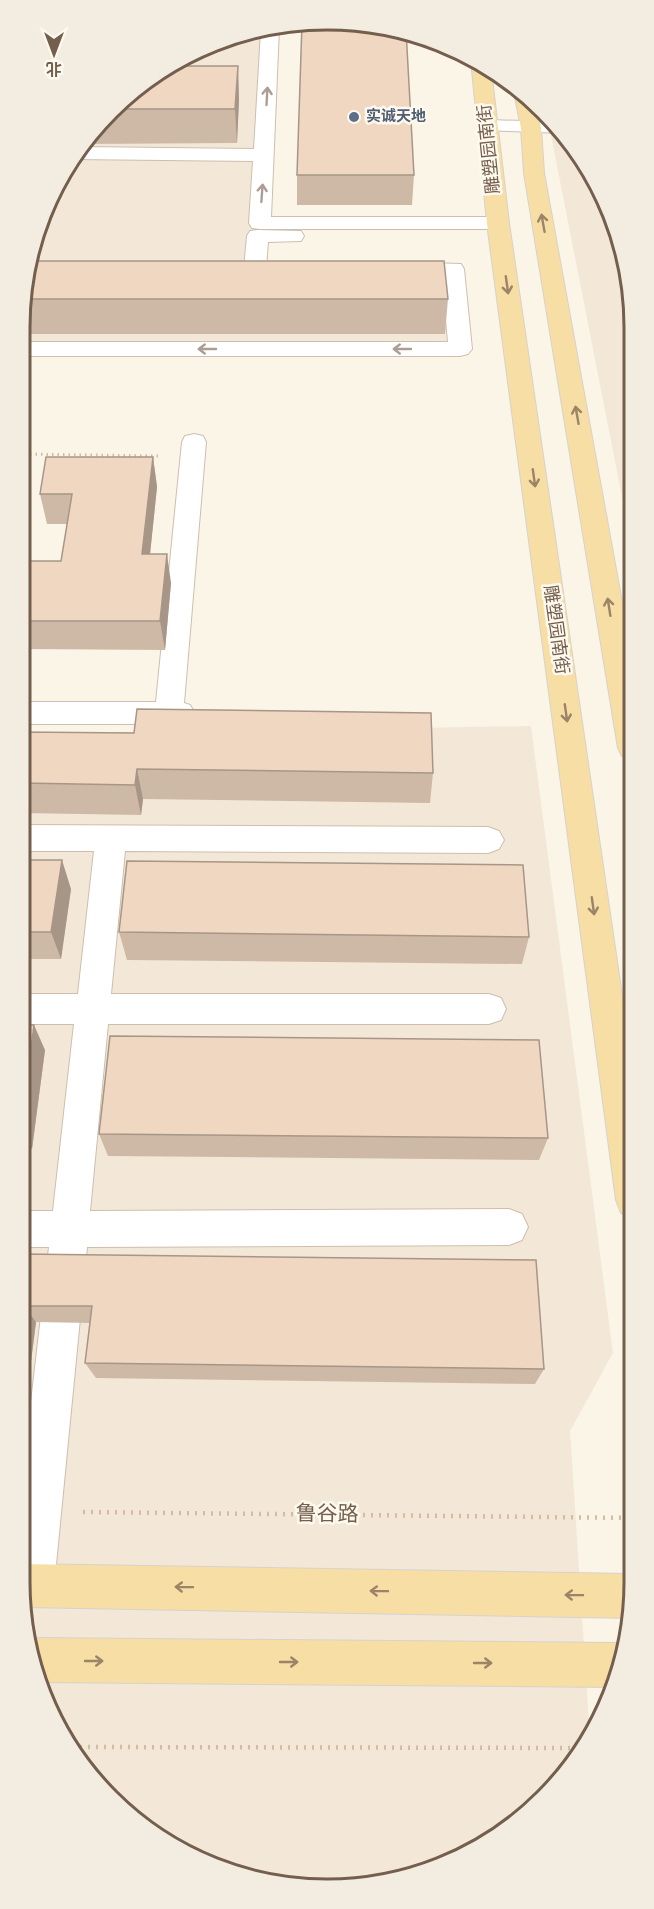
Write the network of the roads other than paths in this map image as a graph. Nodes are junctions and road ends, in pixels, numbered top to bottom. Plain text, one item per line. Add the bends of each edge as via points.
1 (270, 36) edge
2 (482, 74) edge
3 (527, 108) edge
4 (489, 126) junction
5 (531, 128) junction
6 (547, 128) edge
7 (86, 153) edge
8 (264, 155) junction
9 (259, 230) junction
10 (499, 230) junction
11 (233, 269) edge
12 (255, 269) junction
13 (279, 269) edge
14 (384, 269) edge
15 (30, 349) edge
16 (194, 449) road end
17 (624, 696) edge
18 (30, 713) edge
19 (169, 713) junction
20 (204, 713) edge
21 (30, 838) edge
22 (111, 838) junction
23 (488, 840) dead end
24 (30, 1009) edge
25 (94, 1009) junction
26 (489, 1009) dead end
27 (624, 1128) edge
28 (509, 1227) dead end
29 (30, 1229) edge
30 (71, 1229) junction
31 (30, 1565) edge
32 (30, 1585) edge
33 (623, 1596) edge
34 (40, 1660) edge
35 (612, 1665) edge

8 -> 1 street
2 - 4 main road, 雕塑园南街
3 - 5 main road
4 - 5 street
4 - 10 main road, 雕塑园南街
5 - 6 street
17 -> 5 main road via 534,173
7 - 8 street
9 -> 8 street
9 - 10 street
9 - 12 street
10 -> 27 main road, 雕塑园南街
11 - 12 street
12 - 13 street
14 -> 15 street via 453,269 460,349
16 - 19 street
18 - 19 street
19 - 20 street
21 - 22 street
22 - 23 street
22 - 25 street
24 - 25 street
25 - 26 street
25 - 30 street
28 - 30 street
29 - 30 street
30 - 31 street via 41,1511
33 -> 32 main road
34 -> 35 main road

